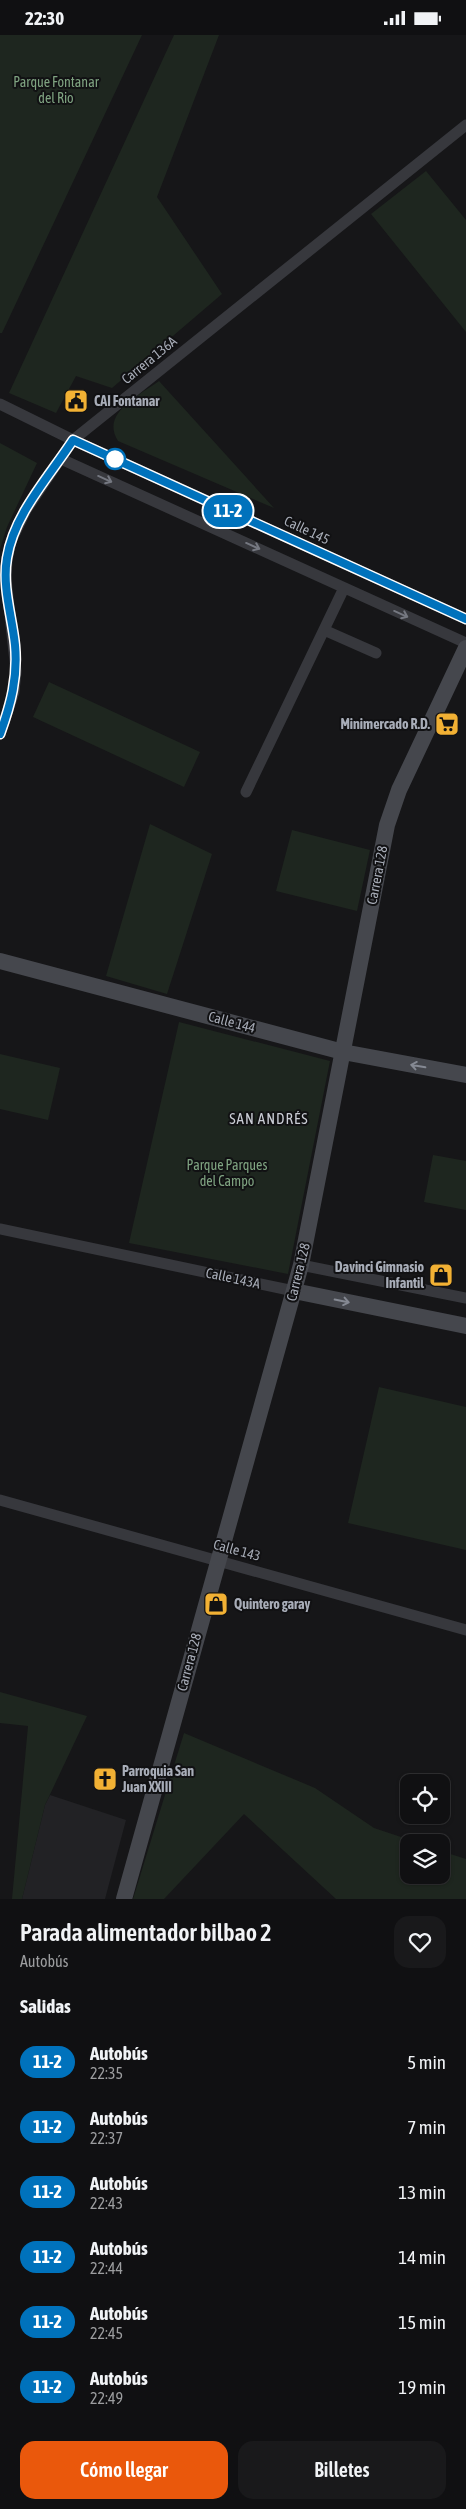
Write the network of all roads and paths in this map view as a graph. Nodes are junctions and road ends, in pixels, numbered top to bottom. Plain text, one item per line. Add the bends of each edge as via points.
1 (466, 125) edge
2 (0, 404) edge
3 (73, 440) junction
4 (61, 459) junction
5 (344, 588) junction
6 (466, 619) edge
7 (324, 629) junction
8 (466, 643) edge
9 (466, 648) edge
10 (376, 653) dead end
11 (0, 734) edge
12 (246, 792) dead end
13 (0, 961) edge
14 (343, 1052) junction
15 (466, 1075) edge
16 (0, 1229) edge
17 (301, 1265) junction
18 (294, 1291) junction
19 (466, 1298) edge
20 (466, 1326) edge
21 (0, 1500) edge
22 (217, 1560) junction
23 (466, 1630) edge
24 (124, 1899) edge

1 - 3 street, Carrera 136A
2 - 3 street, Calle 145
3 - 4 street, Carrera 136A
3 - 6 street, Calle 145
4 -> 5 street
4 - 11 street, Carrera 136A via 26,510 11,541 6,579 16,671 14,692
5 - 7 street
5 -> 8 street
7 - 10 street
7 - 12 street
9 - 14 street, Carrera 128 via 393,805
13 - 14 street, Calle 144
15 -> 14 street, Calle 144
14 - 17 street, Carrera 128
16 - 18 street, Calle 143A
17 - 18 street, Carrera 128
17 - 19 street
18 -> 20 street, Calle 143A
18 - 22 street, Carrera 128
21 - 22 street, Calle 143
22 - 23 street, Calle 143
22 - 24 street, Carrera 128

